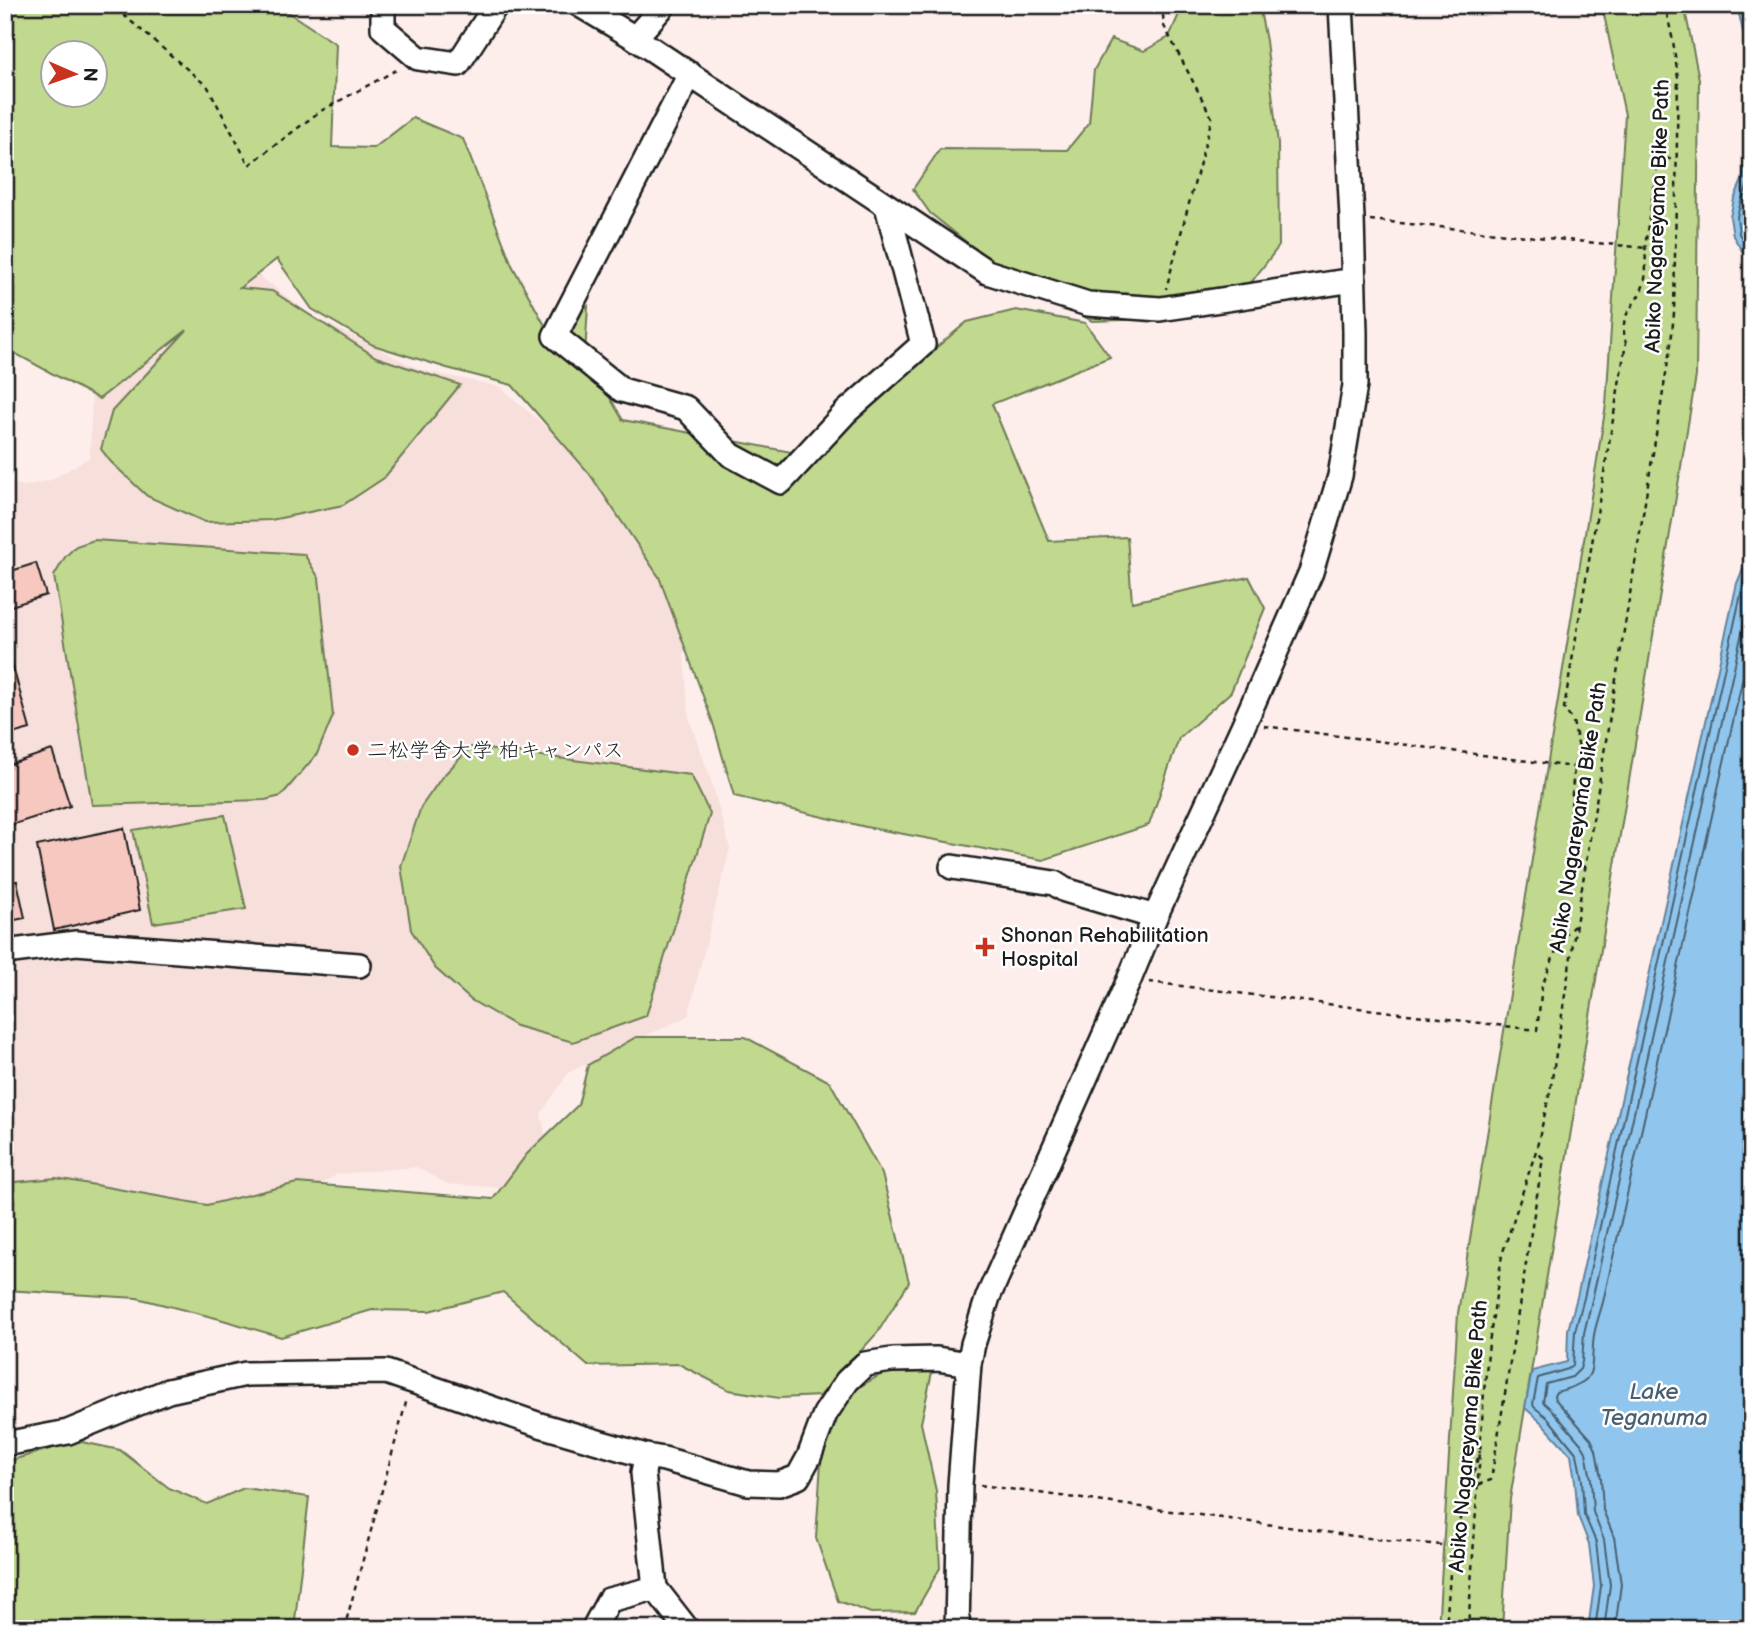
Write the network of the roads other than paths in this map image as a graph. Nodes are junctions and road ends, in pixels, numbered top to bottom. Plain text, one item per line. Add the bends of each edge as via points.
1 (383, 5) edge
2 (496, 5) edge
3 (580, 5) edge
4 (664, 5) edge
5 (1341, 5) edge
6 (635, 38) junction
7 (690, 74) junction
8 (887, 206) junction
9 (1354, 280) junction
10 (953, 867) dead end
11 (1155, 917) junction
12 (5, 952) edge
13 (359, 965) dead end
14 (969, 1364) junction
15 (5, 1444) edge
16 (646, 1456) junction
17 (655, 1588) junction
18 (595, 1629) edge
19 (687, 1629) edge
20 (957, 1629) edge

1 - 2 street via 383,28 418,58 458,64
3 - 6 street
4 - 6 street
5 - 9 street
6 - 7 street
7 - 8 street
7 - 8 street via 555,336 622,390 686,408 731,455 781,482 846,412 923,344
8 - 9 street via 987,272 1088,303 1160,309
9 - 11 street via 1355,385 1340,476 1311,572
10 - 11 street via 1054,883
11 - 14 street via 988,1297
12 - 13 street via 76,943
14 - 16 street via 937,1359 865,1364 825,1414 798,1477 779,1484 748,1483
14 - 20 street via 960,1485
15 - 16 street via 68,1432 168,1391 246,1374 386,1372
16 - 17 street via 643,1472
17 - 18 street via 608,1600
17 - 19 street

